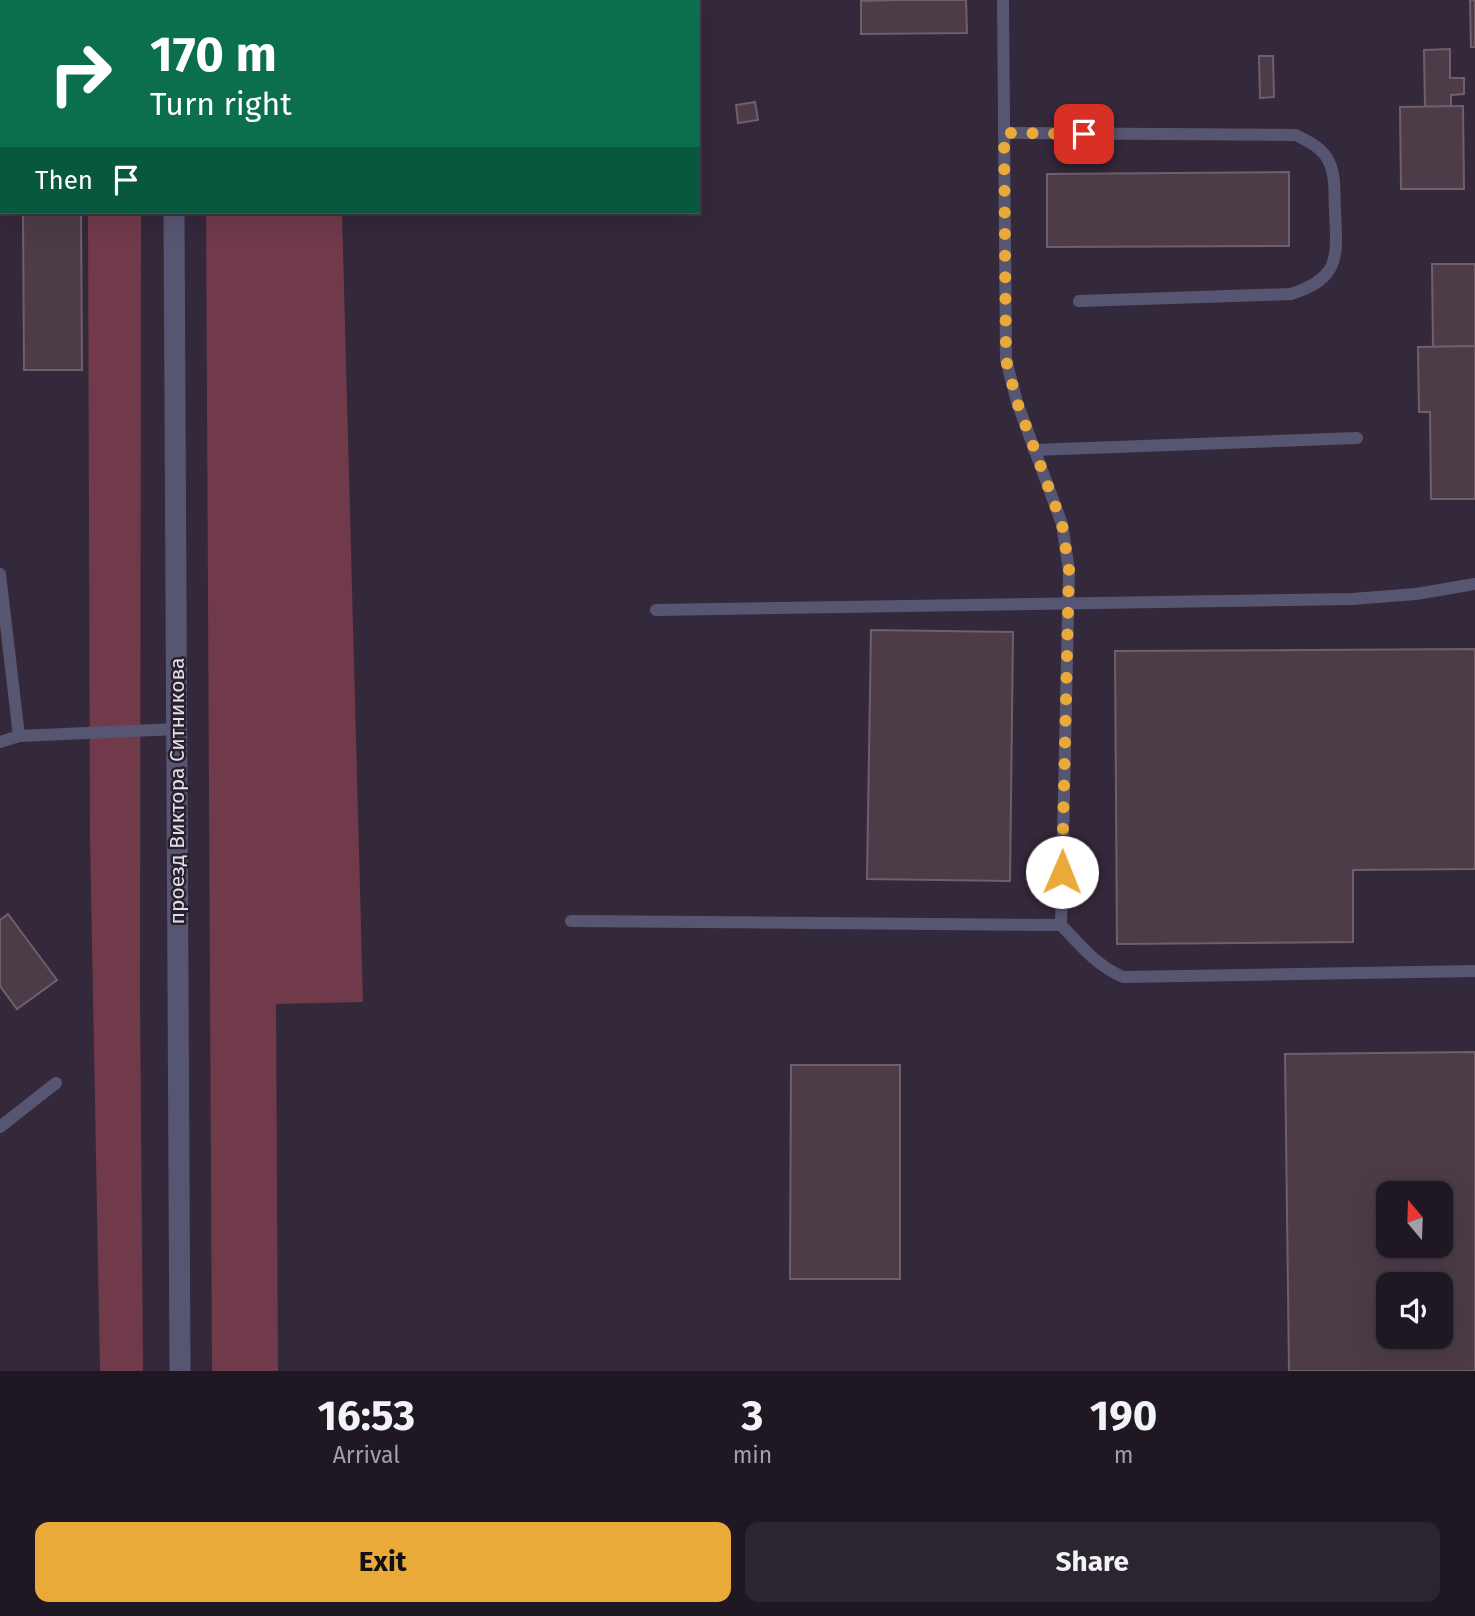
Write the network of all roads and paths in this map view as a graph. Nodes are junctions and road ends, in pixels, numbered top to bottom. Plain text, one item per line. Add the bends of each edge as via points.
1 (1003, 0) edge
2 (1004, 133) junction
3 (174, 214) edge
4 (1079, 301) dead end
5 (1357, 438) dead end
6 (1034, 450) junction
7 (0, 574) edge
8 (1475, 584) edge
9 (1068, 604) junction
10 (656, 610) dead end
11 (177, 729) junction
12 (19, 736) junction
13 (0, 742) edge
14 (571, 921) dead end
15 (1061, 925) junction
16 (1475, 971) edge
17 (56, 1083) dead end
18 (0, 1127) edge
19 (180, 1371) edge

1 - 2 lane
2 - 4 lane via 1296,135 1317,147 1329,162 1337,254 1329,272 1314,287 1291,294
2 - 6 lane via 1006,360
3 - 11 street, проезд Виктора Ситникова
5 - 6 lane
6 - 9 lane via 1062,524 1069,570
7 - 12 lane
8 - 9 lane via 1352,599
9 - 10 lane
9 - 15 lane
11 - 12 lane
11 - 19 street, проезд Виктора Ситникова
12 - 13 lane
14 - 15 lane
15 - 16 lane via 1096,962 1123,977
17 - 18 lane

